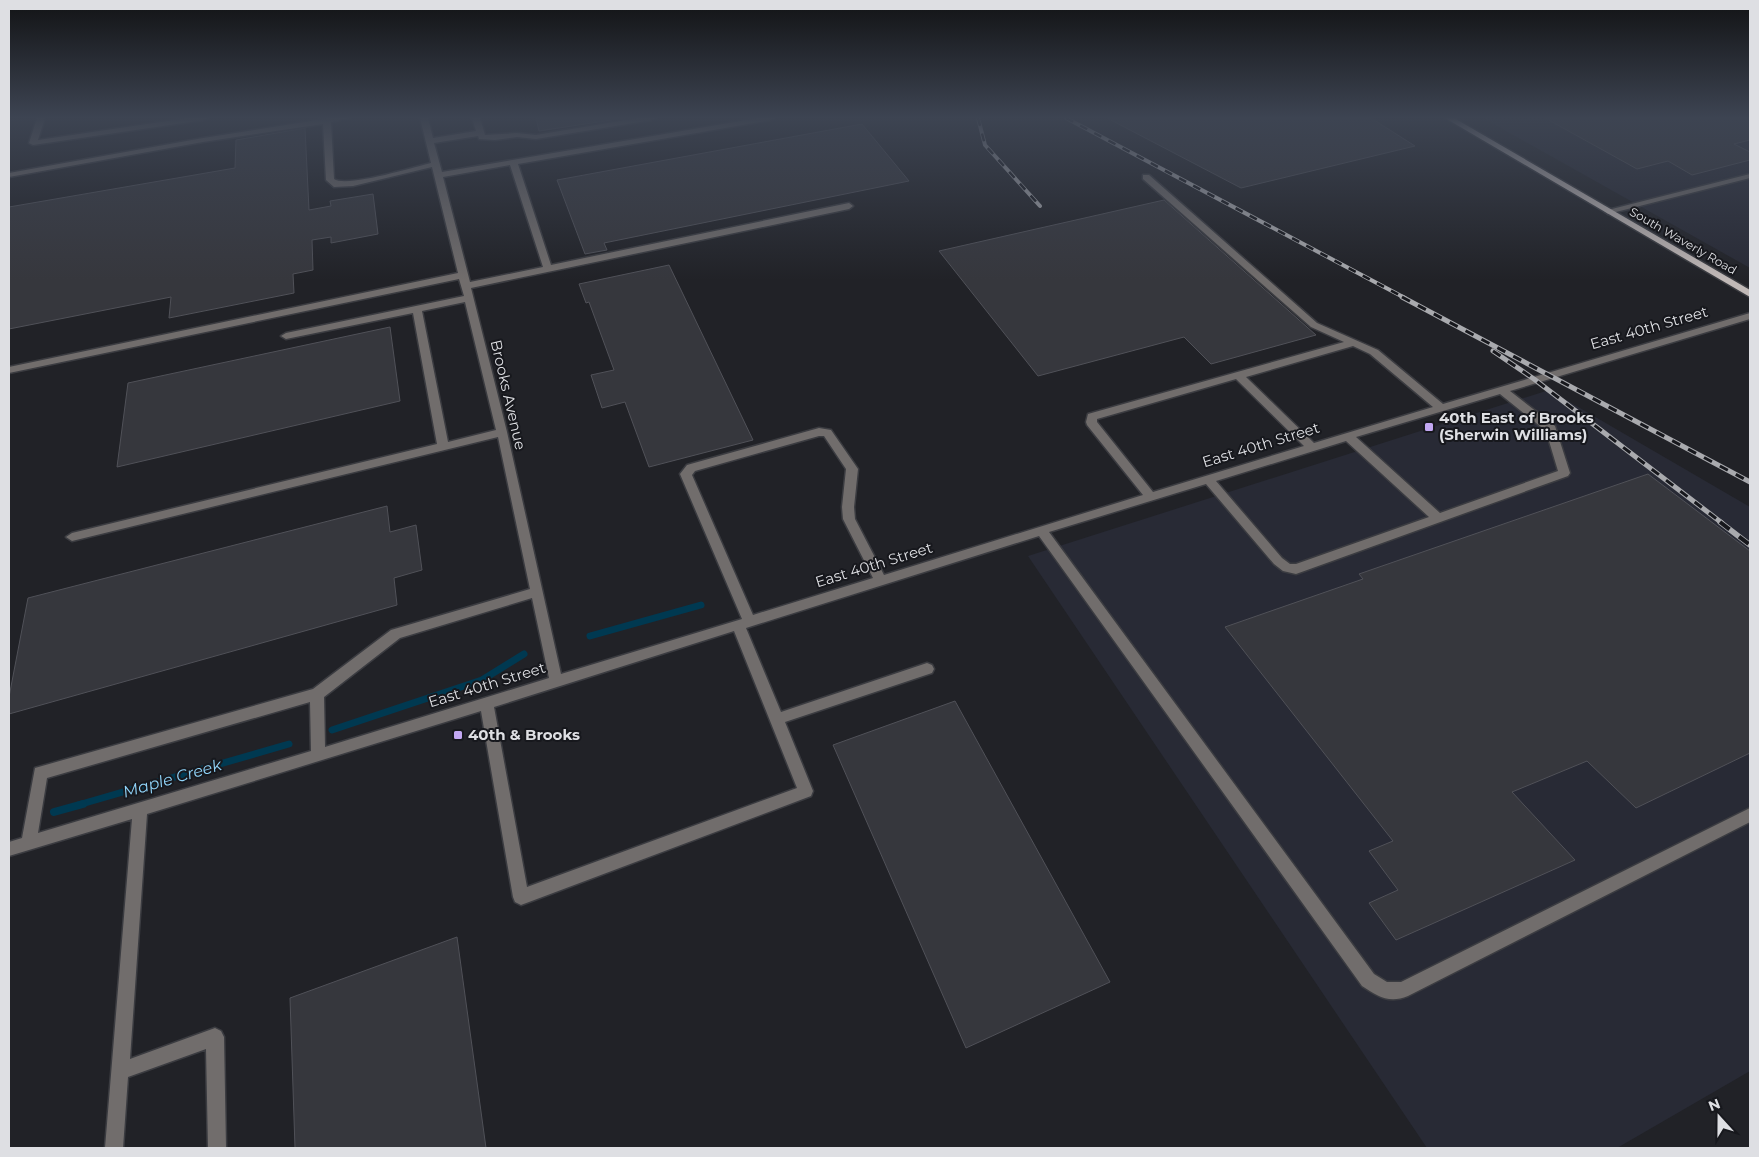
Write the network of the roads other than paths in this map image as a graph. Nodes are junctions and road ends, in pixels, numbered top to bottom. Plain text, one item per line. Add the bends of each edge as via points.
1 (26, 172) edge
2 (330, 172) edge
3 (425, 172) edge
4 (437, 172) edge
5 (516, 172) edge
6 (1541, 172) edge
7 (9, 175) edge
8 (1750, 176) edge
9 (1146, 177) dead end
10 (848, 206) dead end
11 (1608, 211) junction
12 (548, 269) junction
13 (463, 275) junction
14 (466, 286) junction
15 (1750, 294) edge
16 (469, 298) junction
17 (417, 309) junction
18 (1750, 316) edge
19 (286, 336) dead end
20 (1353, 343) junction
21 (9, 370) edge
22 (1238, 375) junction
23 (1501, 389) junction
24 (1441, 408) junction
25 (502, 432) junction
26 (1348, 436) junction
27 (443, 446) junction
28 (1312, 447) junction
29 (1208, 479) junction
30 (1150, 496) junction
31 (1439, 519) junction
32 (1040, 530) junction
33 (72, 537) dead end
34 (880, 580) junction
35 (535, 592) junction
36 (744, 623) junction
37 (928, 669) dead end
38 (556, 680) junction
39 (317, 694) junction
40 (486, 702) junction
41 (777, 719) junction
42 (318, 754) junction
43 (140, 809) junction
44 (1750, 815) edge
45 (28, 843) junction
46 (9, 849) edge
47 (120, 1071) junction
48 (114, 1148) edge
49 (217, 1148) edge

1 - 7 street
2 - 3 street via 330,180 337,185
4 - 13 street, Brooks Avenue
5 - 12 street
6 - 11 main road, South Waverly Road
8 - 11 street
9 - 20 street via 1314,325
10 - 12 street
11 - 15 main road, South Waverly Road
12 - 14 street
13 - 14 street, Brooks Avenue
13 - 21 street
14 - 16 street, Brooks Avenue
16 - 17 street
16 - 25 street, Brooks Avenue
17 - 19 street
17 - 27 street
18 - 23 street, East 40th Street
20 - 22 street
20 - 24 street via 1374,352
22 - 28 street
22 - 30 street via 1092,417 1091,422
23 - 24 street, East 40th Street
23 - 31 street via 1551,429 1564,473
24 - 26 street, East 40th Street
25 - 27 street
25 - 35 street, Brooks Avenue
26 - 28 street, East 40th Street
26 - 31 street
27 - 33 street
28 - 29 street, East 40th Street
29 - 30 street, East 40th Street
29 - 31 street via 1286,568 1296,569
30 - 32 street, East 40th Street
32 - 34 street, East 40th Street
32 - 44 street via 1368,980 1385,991 1402,990
34 - 36 street, East 40th Street
34 - 36 street via 849,519 852,469 827,433 819,432 691,468 686,474
35 - 38 street, Brooks Avenue
35 - 39 street via 396,634
36 - 38 street, East 40th Street
36 - 41 street
37 - 41 street
38 - 40 street, East 40th Street
39 - 42 street
39 - 45 street via 40,773
40 - 41 street via 521,897 806,790
40 - 42 street, East 40th Street
42 - 43 street, East 40th Street
43 - 45 street, East 40th Street
43 - 47 street
45 - 46 street, East 40th Street
47 - 48 street
47 - 49 street via 215,1037

